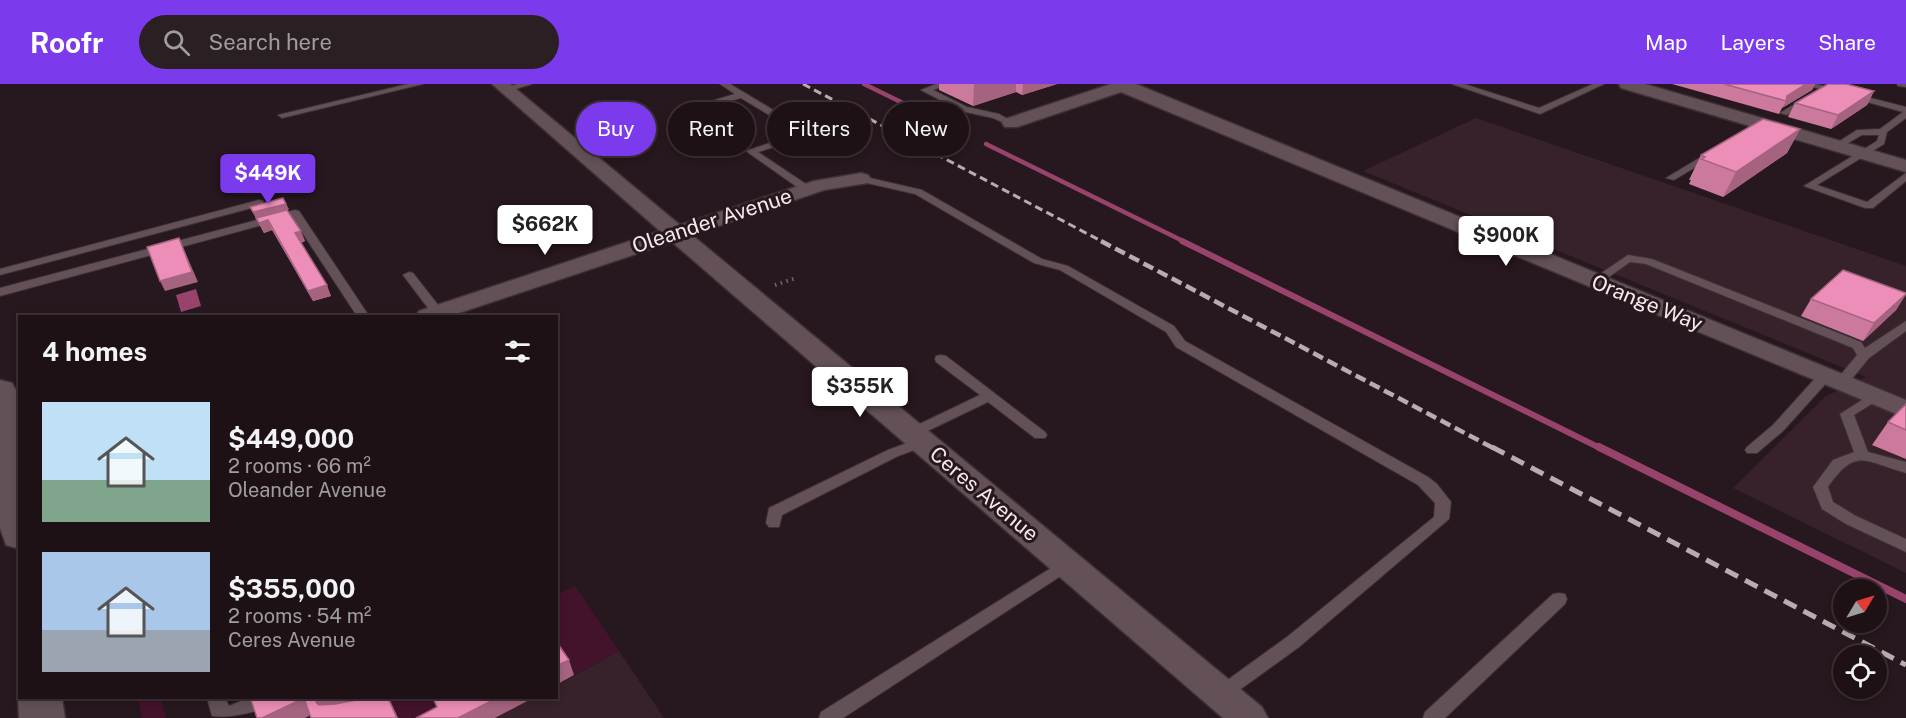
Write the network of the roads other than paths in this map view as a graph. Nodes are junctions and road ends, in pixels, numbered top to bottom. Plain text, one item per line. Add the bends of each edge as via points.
1 (419, 84) edge
2 (724, 84) edge
3 (945, 84) edge
4 (1456, 84) edge
5 (1600, 84) edge
6 (1627, 84) edge
7 (1806, 84) edge
8 (1900, 84) edge
9 (1125, 85) edge
10 (1906, 85) edge
11 (511, 86) edge
12 (1824, 89) junction
13 (742, 95) junction
14 (716, 102) edge
15 (1906, 112) edge
16 (1784, 113) edge
17 (282, 115) dead end
18 (1011, 123) joint
19 (1882, 132) junction
20 (576, 140) edge
21 (569, 142) junction
22 (1838, 146) junction
23 (1717, 151) edge
24 (1862, 153) junction
25 (1906, 166) edge
26 (1906, 176) edge
27 (1671, 178) dead end
28 (861, 179) joint
29 (808, 189) junction
30 (259, 202) edge
31 (676, 233) junction
32 (0, 272) edge
33 (409, 275) dead end
34 (1595, 282) junction
35 (0, 292) edge
36 (362, 315) edge
37 (433, 315) edge
38 (1906, 325) edge
39 (1864, 355) junction
40 (941, 359) dead end
41 (1833, 380) junction
42 (0, 390) edge
43 (989, 396) junction
44 (1873, 397) junction
45 (1906, 410) edge
46 (1040, 435) dead end
47 (917, 437) junction
48 (1752, 450) dead end
49 (7, 455) edge
50 (1862, 455) junction
51 (1906, 468) edge
52 (774, 523) dead end
53 (18, 524) edge
54 (1906, 546) edge
55 (1067, 564) junction
56 (1559, 599) dead end
57 (1221, 694) junction
58 (216, 699) edge
59 (263, 699) edge
60 (828, 718) edge
61 (1249, 718) edge
62 (1432, 718) edge

1 - 17 lane
2 - 13 lane
3 - 18 lane via 925,90 964,109
4 - 5 lane via 1540,111
6 - 22 street via 1757,126
7 - 12 lane
8 - 10 lane
9 - 18 street
9 - 34 street, Orange Way
11 - 21 street, Ceres Avenue
12 - 15 lane
12 - 16 lane
13 - 14 lane
13 - 29 lane via 807,134 751,151
15 - 19 lane
19 - 22 lane via 1860,132
19 - 24 lane via 1881,142
20 - 21 lane
21 - 31 street, Ceres Avenue
22 - 24 street
23 - 27 lane
24 - 25 street
24 - 26 lane via 1809,186 1869,206
28 - 29 street, Oleander Avenue
28 - 57 lane via 918,192 1038,261 1064,268 1170,329 1179,344 1423,481 1443,502 1441,519 1293,642
29 - 31 street, Oleander Avenue
30 - 32 lane
31 - 37 street, Oleander Avenue
31 - 47 street, Ceres Avenue
33 - 37 lane
34 - 39 lane via 1628,258 1648,261 1857,345
34 - 41 street, Orange Way
35 - 36 lane via 295,213
38 - 39 lane
39 - 41 lane
40 - 43 lane
41 - 44 street, Orange Way
41 - 48 lane
42 - 49 main road
43 - 46 lane
43 - 47 lane
44 - 45 street, Orange Way
44 - 50 lane via 1847,414
47 - 52 lane via 893,453 774,512
47 - 55 street, Ceres Avenue
49 - 53 main road
50 - 51 lane
50 - 54 lane via 1840,461 1820,487 1827,505
55 - 57 street, Ceres Avenue
55 - 60 lane
56 - 62 lane
57 - 61 street, Ceres Avenue
58 - 59 lane via 219,710 229,714

